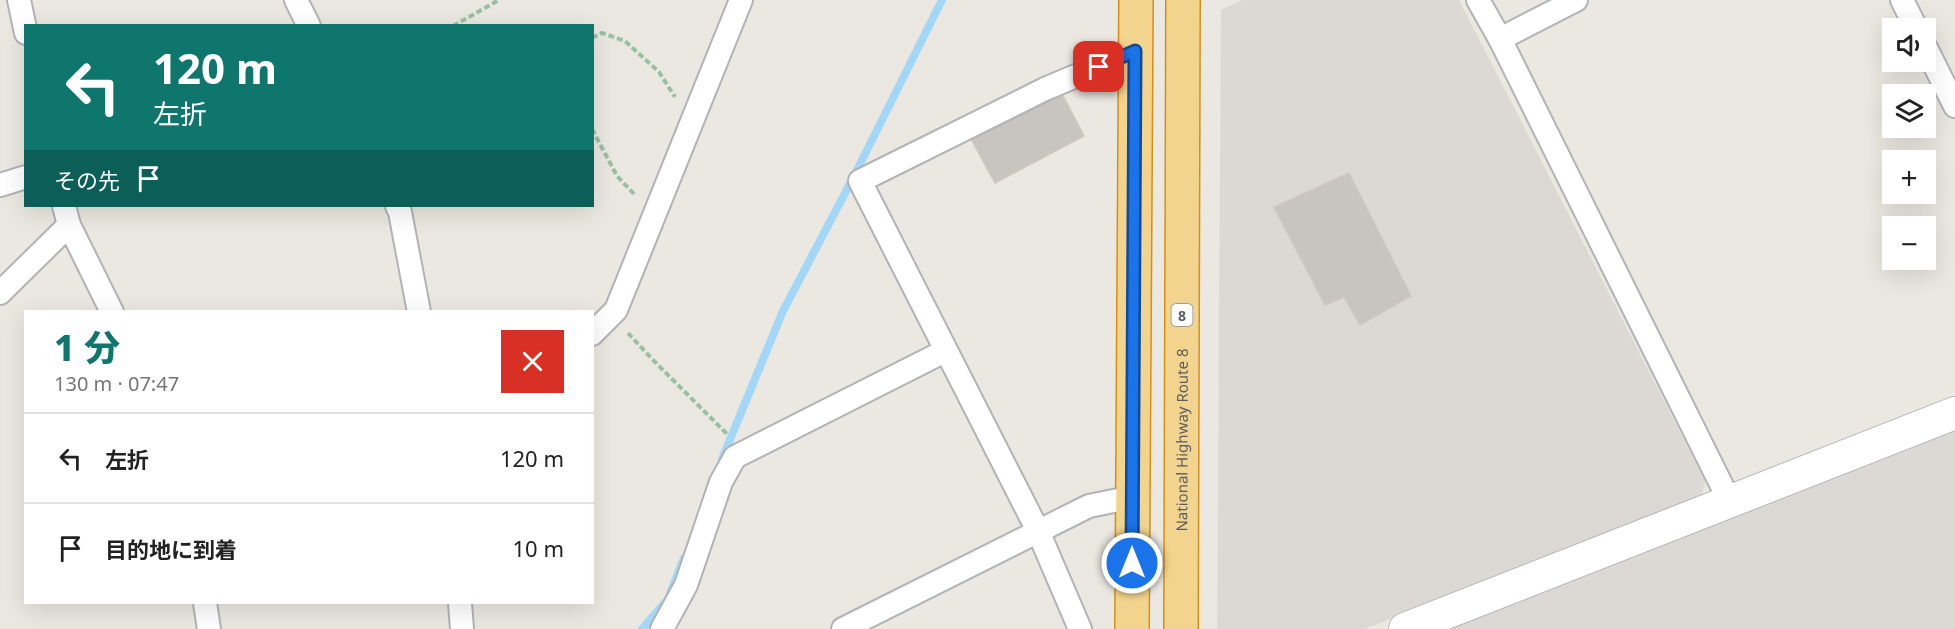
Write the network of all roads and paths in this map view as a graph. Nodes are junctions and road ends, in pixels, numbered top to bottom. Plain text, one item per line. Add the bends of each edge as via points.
1 (19, 0) edge
2 (296, 0) edge
3 (499, 0) edge
4 (741, 0) edge
5 (1136, 0) edge
6 (1478, 0) edge
7 (1576, 0) edge
8 (1902, 0) edge
9 (1189, 3) edge
10 (1911, 18) edge
11 (24, 24) edge
12 (304, 24) edge
13 (457, 24) edge
14 (594, 37) edge
15 (1500, 39) junction
16 (1135, 51) junction
17 (1936, 68) edge
18 (1955, 106) edge
19 (691, 123) junction
20 (594, 133) edge
21 (24, 178) edge
22 (0, 185) edge
23 (398, 207) edge
24 (654, 214) junction
25 (66, 215) edge
26 (0, 293) edge
27 (111, 310) edge
28 (419, 310) edge
29 (612, 314) junction
30 (594, 332) edge
31 (945, 351) junction
32 (1955, 413) edge
33 (723, 429) dead end
34 (1133, 496) junction
35 (1730, 502) junction
36 (1038, 531) junction
37 (205, 604) edge
38 (460, 604) edge
39 (208, 629) edge
40 (462, 629) edge
41 (662, 629) edge
42 (843, 629) edge
43 (1080, 629) edge
44 (1132, 629) edge
45 (1181, 629) edge
46 (1405, 629) edge

1 - 11 street
2 - 12 street
3 - 13 path
4 - 19 street
5 - 16 highway
6 - 15 street
7 - 15 street
8 - 10 street
9 - 45 highway, National Highway Route 8 / 8
14 - 19 path via 602,33 625,41 659,72
15 - 35 street
16 - 31 street via 1045,89 860,181
16 - 34 highway
17 - 18 street
19 - 24 street
20 - 24 path via 617,176
21 - 22 street
23 - 28 street
24 - 29 street
25 - 26 street
25 - 27 street
29 - 30 street
29 - 33 path
31 - 36 street
31 - 41 street via 735,458 721,482 686,585
32 - 35 street
34 - 36 street via 1089,506
34 - 44 highway
35 - 46 street
36 - 42 street
36 - 43 street
37 - 39 street
38 - 40 street

